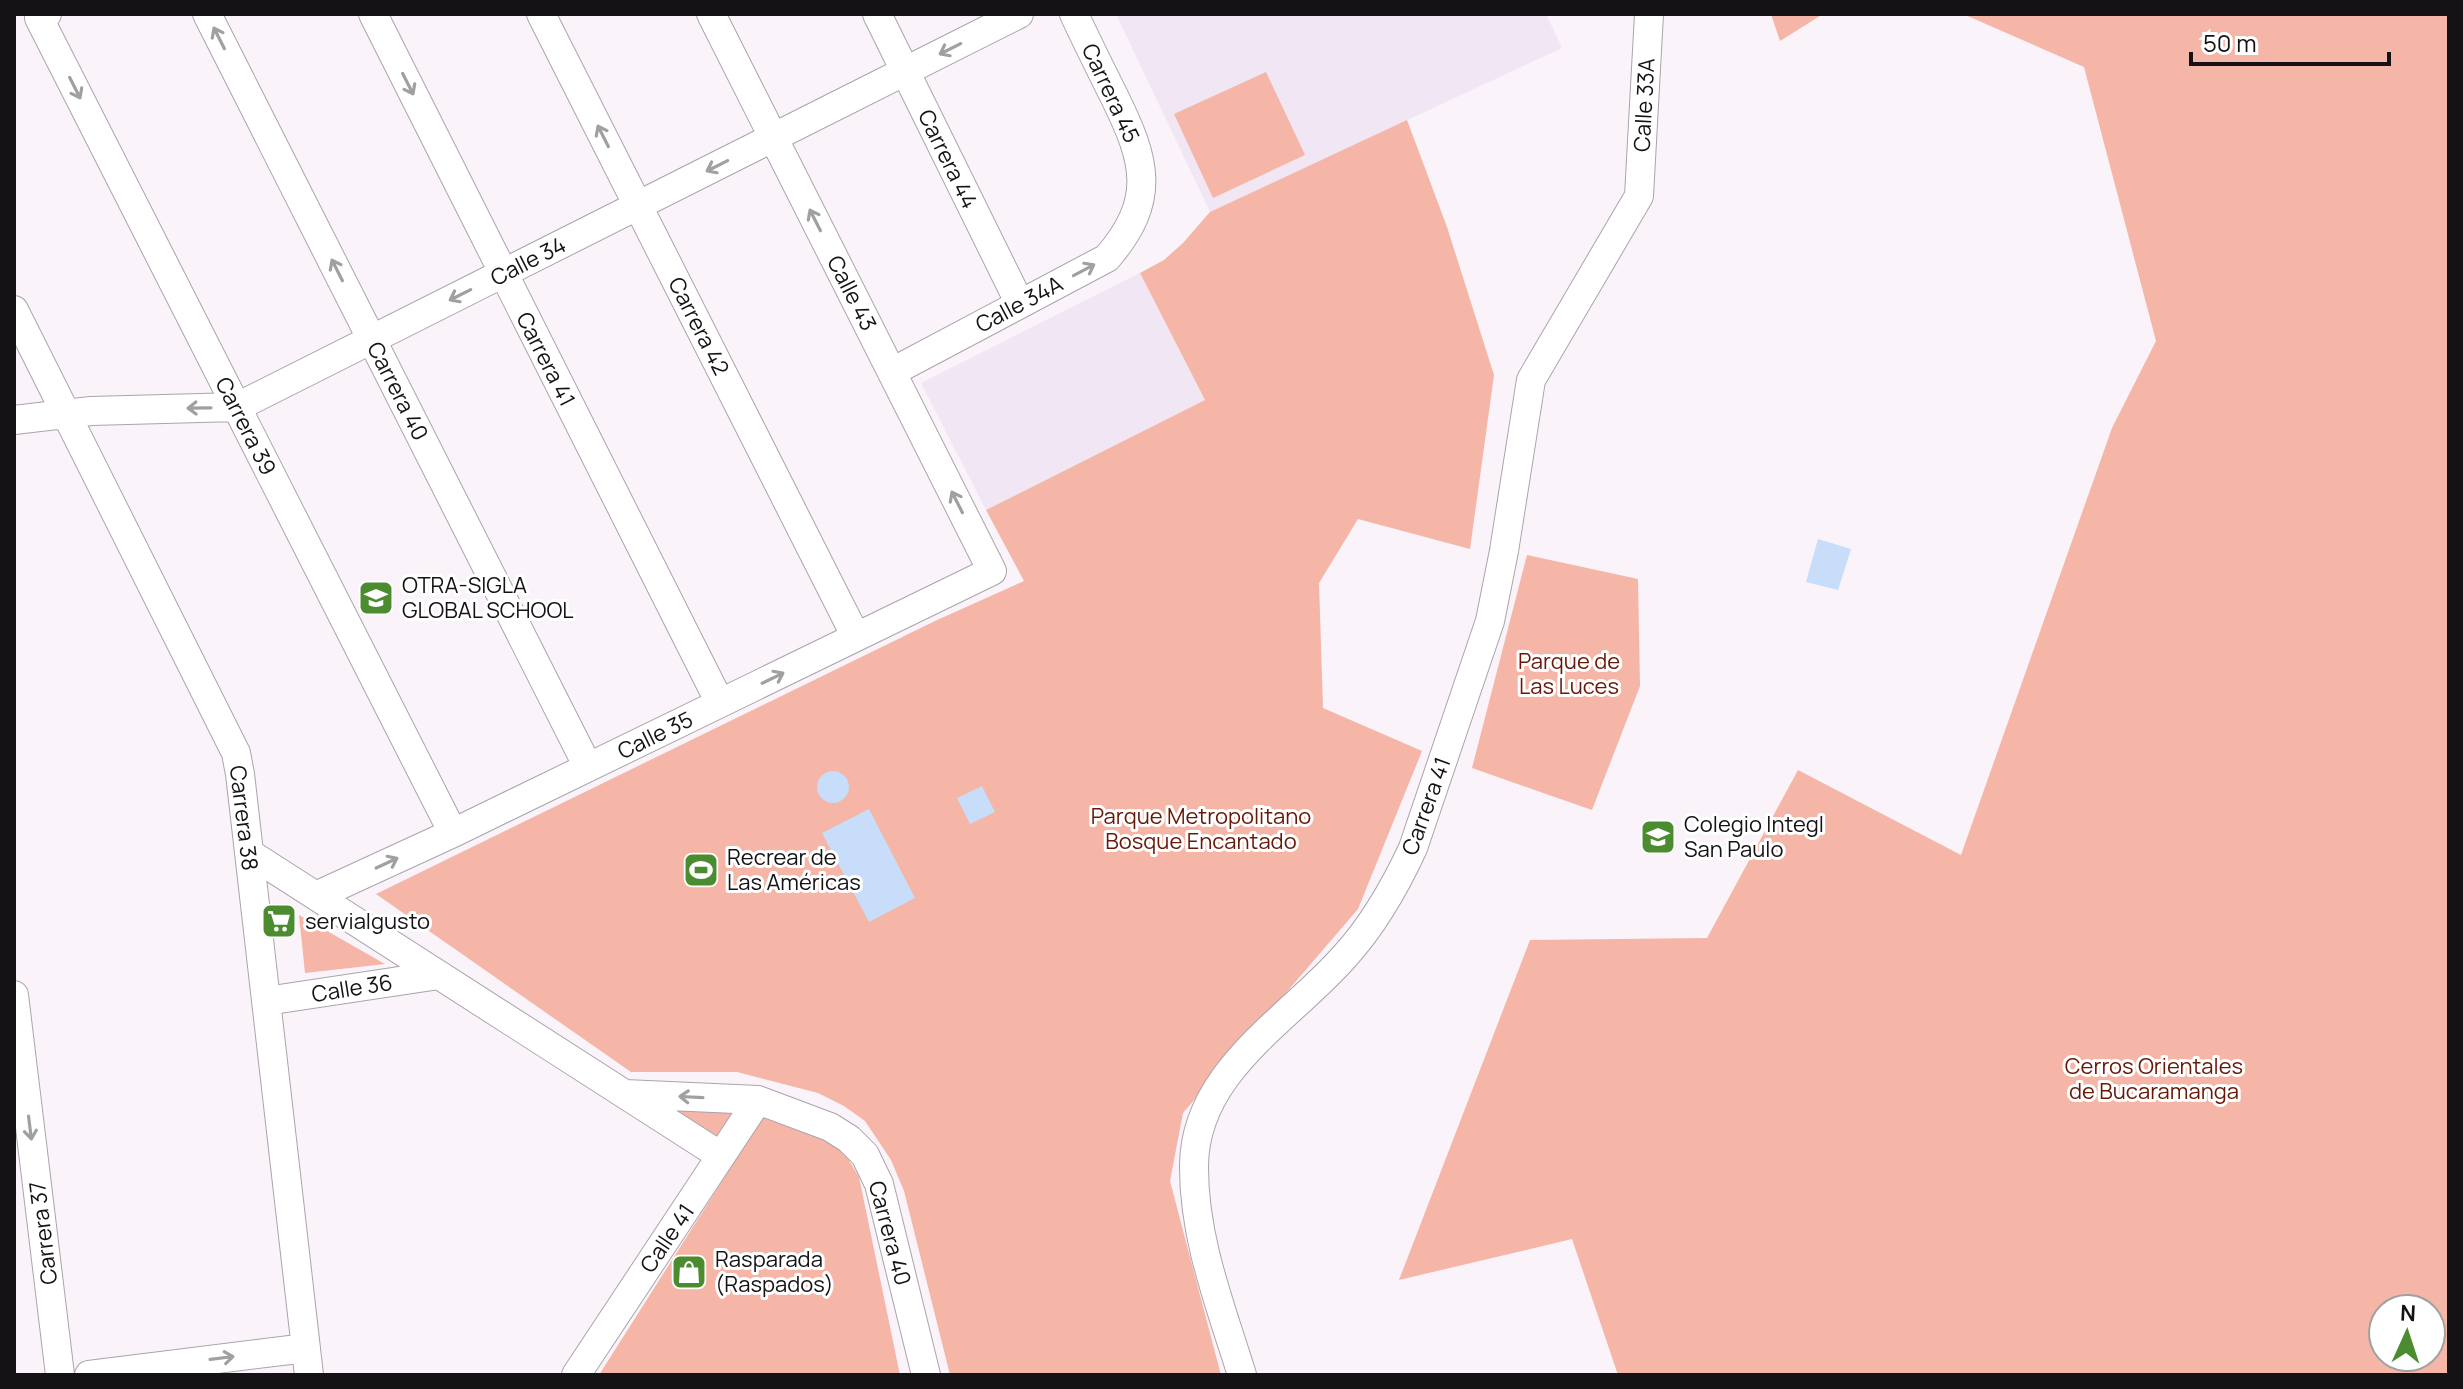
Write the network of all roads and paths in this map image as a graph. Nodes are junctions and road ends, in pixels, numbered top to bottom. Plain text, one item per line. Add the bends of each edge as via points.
1 (207, 14) edge
2 (373, 14) edge
3 (541, 14) edge
4 (711, 14) edge
5 (877, 14) edge
6 (1019, 14) edge
7 (1074, 14) edge
8 (1649, 14) edge
9 (43, 16) edge
10 (905, 71) junction
11 (773, 138) junction
12 (1639, 196) joint
13 (638, 206) junction
14 (1133, 221) joint
15 (504, 273) junction
16 (1020, 304) junction
17 (14, 310) edge
18 (372, 339) junction
19 (892, 372) junction
20 (237, 407) junction
21 (67, 413) junction
22 (14, 420) edge
23 (992, 571) joint
24 (856, 637) junction
25 (720, 703) junction
26 (588, 767) junction
27 (453, 833) junction
28 (249, 853) junction
29 (316, 896) junction
30 (439, 975) junction
31 (14, 995) edge
32 (266, 1001) junction
33 (19, 1071) edge
34 (624, 1094) junction
35 (758, 1100) junction
36 (721, 1156) junction
37 (308, 1361) edge
38 (60, 1375) edge
39 (89, 1375) edge
40 (576, 1375) edge
41 (926, 1375) edge
42 (1242, 1375) edge

18 -> 1 street, Carrera 40
2 -> 15 street, Carrera 41
13 -> 3 street, Carrera 42
4 - 11 street, Calle 43
5 - 10 street, Carrera 44
6 -> 10 street, Calle 34
7 - 14 street, Carrera 45 via 1134,136 1142,164
8 - 12 street, Calle 33A
9 -> 20 street, Carrera 39
10 - 11 street, Calle 34
10 - 16 street, Carrera 44
11 -> 13 street, Calle 34
19 -> 11 street, Calle 43
12 - 42 street, Carrera 41 via 1531,380 1490,621 1401,875 1345,957 1217,1088 1200,1125 1194,1165 1196,1209
13 - 15 street, Calle 34
13 - 24 street, Carrera 42
16 -> 14 street, Calle 34A via 1107,258
15 -> 18 street, Calle 34
15 - 25 street, Carrera 41
16 - 19 street, Calle 34A
17 - 21 street, Carrera 38
18 - 20 street, Calle 34
18 - 26 street, Carrera 40
23 -> 19 street, Calle 43
20 -> 21 street, Calle 34
20 - 27 street, Carrera 39
21 - 22 street, Calle 34
21 - 28 street, Carrera 38 via 232,745
23 - 24 street, Calle 35
25 -> 24 street, Calle 35
25 - 26 street, Calle 35
26 - 27 street, Calle 35
29 -> 27 street, Calle 35
28 - 29 street
28 - 32 street, Carrera 38
29 - 30 street
30 - 32 street, Calle 36
30 - 34 street
31 - 33 street, Carrera 37
32 - 37 street, Carrera 38
33 -> 38 street, Carrera 37
35 -> 34 street, Carrera 40
34 - 36 street
35 - 36 street, Calle 41
35 - 41 street, Carrera 40 via 830,1127 865,1155 879,1184
36 - 40 street, Calle 41
39 -> 37 street

